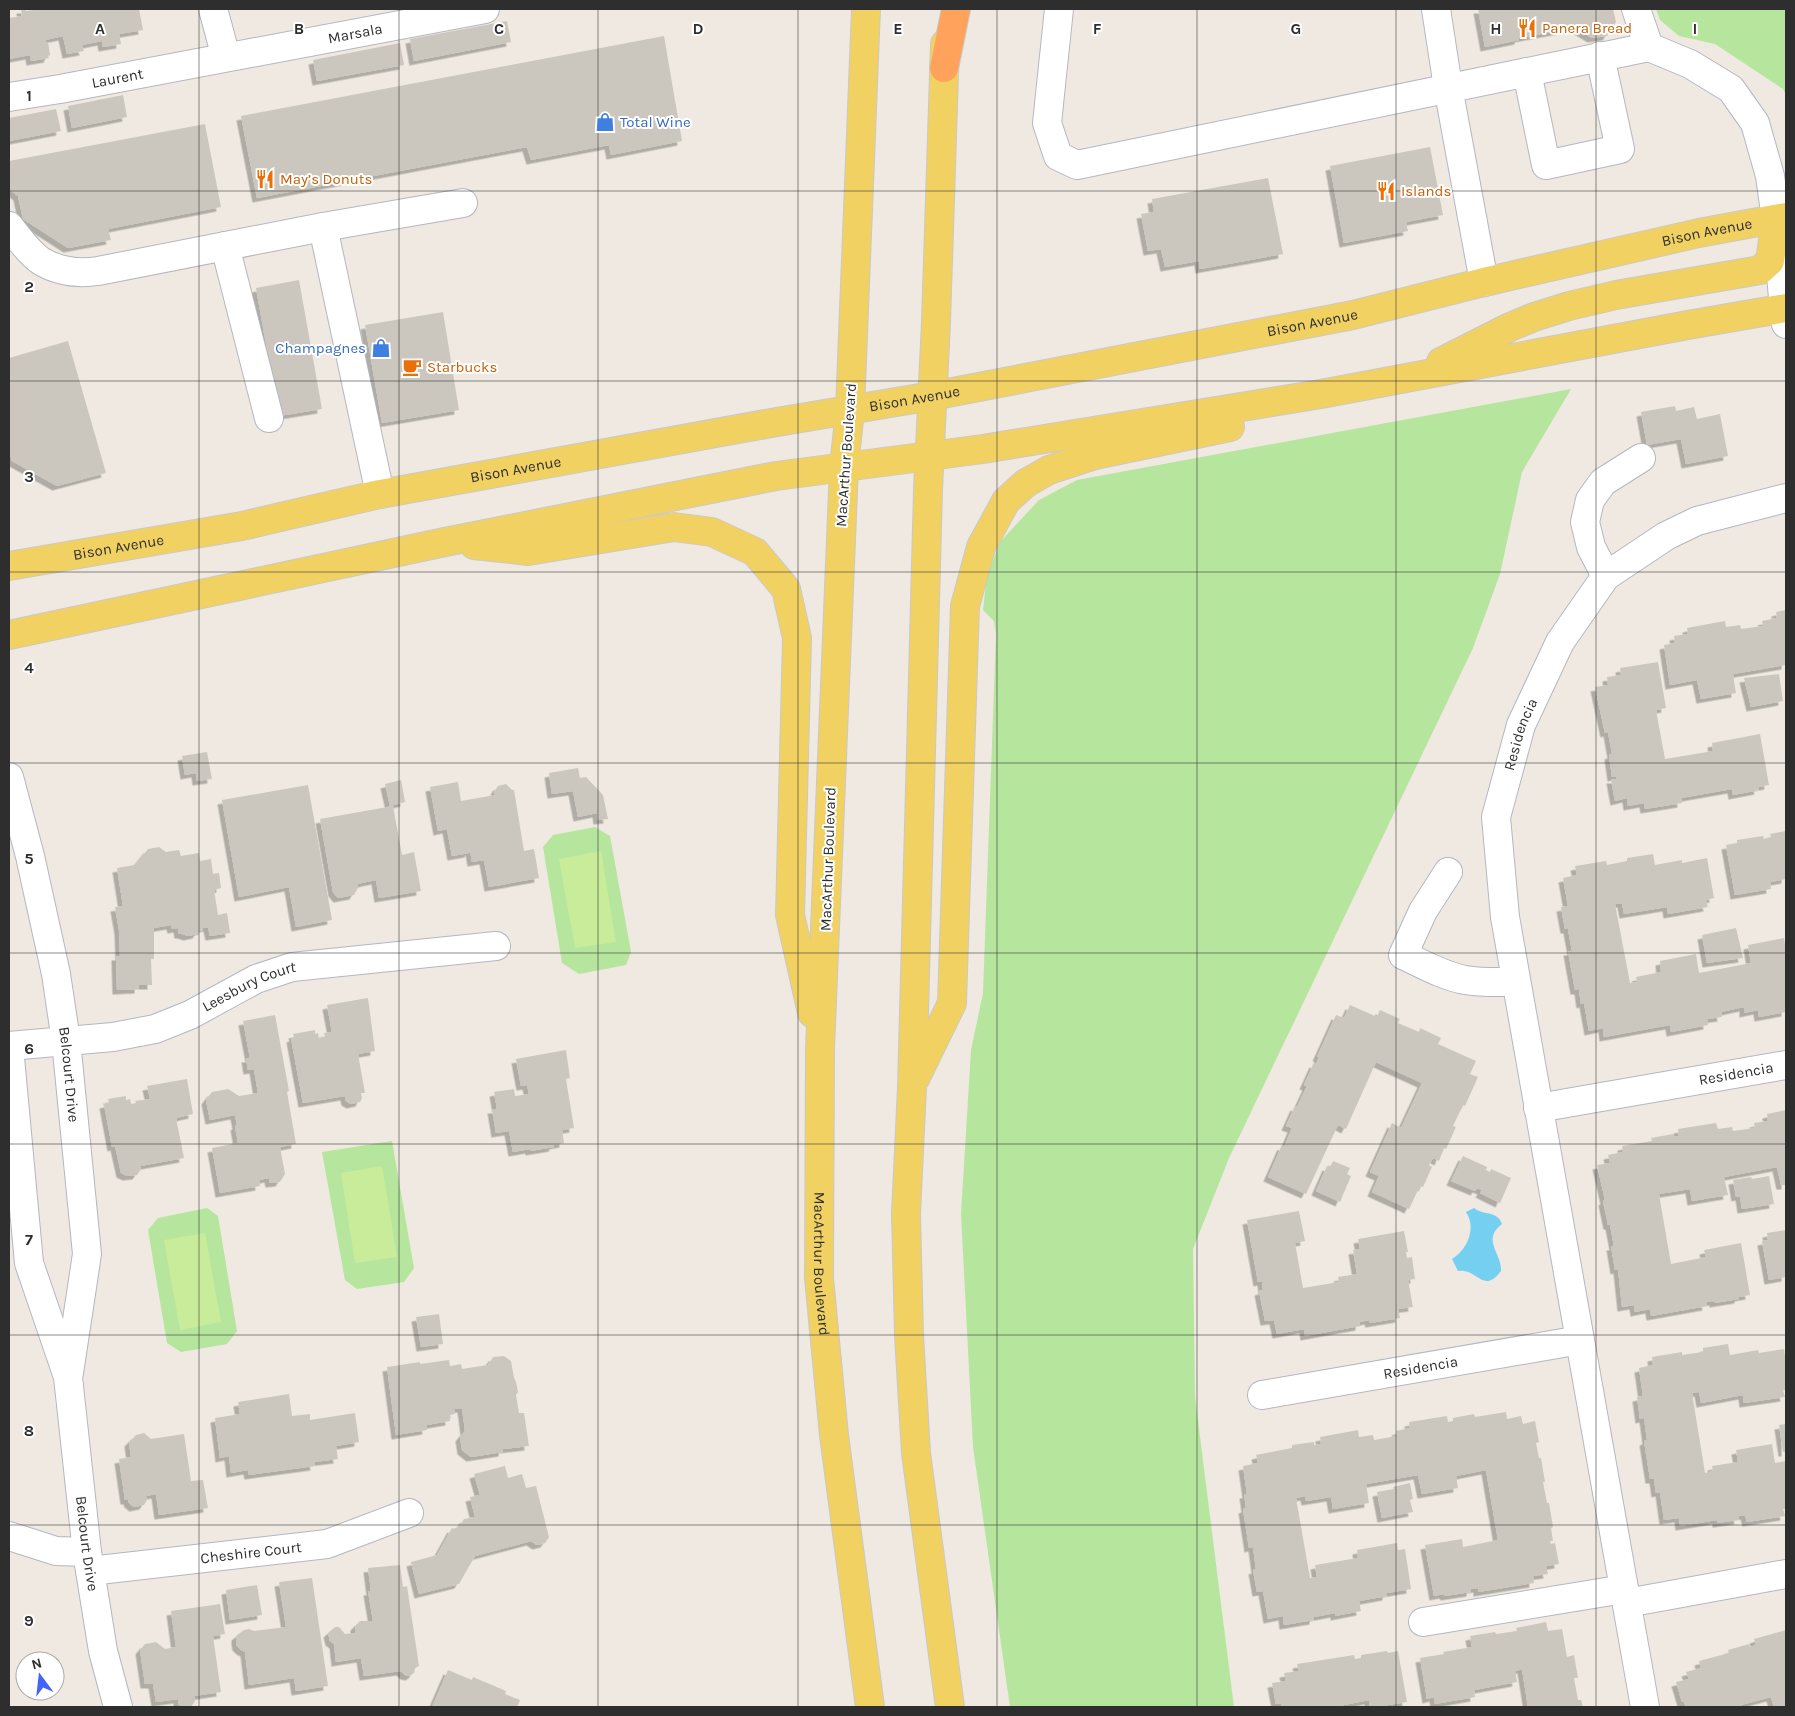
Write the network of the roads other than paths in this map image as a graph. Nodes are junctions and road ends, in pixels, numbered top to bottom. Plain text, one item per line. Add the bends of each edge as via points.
1 (213, 9) edge
2 (485, 9) edge
3 (866, 9) edge
4 (945, 9) edge
5 (956, 9) edge
6 (1059, 9) edge
7 (1436, 9) edge
8 (1636, 9) edge
9 (1648, 47) junction
10 (1600, 56) junction
11 (226, 57) junction
12 (944, 68) junction
13 (1527, 72) junction
14 (1448, 87) junction
15 (9, 98) edge
16 (463, 203) dead end
17 (1781, 218) edge
18 (9, 226) edge
19 (323, 227) junction
20 (225, 246) junction
21 (1484, 282) junction
22 (1786, 311) edge
23 (1412, 378) junction
24 (1321, 394) junction
25 (932, 396) junction
26 (850, 410) junction
27 (269, 418) dead end
28 (929, 457) junction
29 (1641, 458) dead end
30 (844, 467) junction
31 (380, 494) junction
32 (1786, 498) edge
33 (445, 542) junction
34 (9, 566) edge
35 (1606, 576) junction
36 (9, 636) edge
37 (9, 777) edge
38 (1448, 872) dead end
39 (496, 946) dead end
40 (1516, 982) junction
41 (66, 1041) junction
42 (9, 1047) edge
43 (820, 1049) junction
44 (1786, 1066) edge
45 (912, 1087) junction
46 (1538, 1108) junction
47 (1580, 1340) junction
48 (68, 1377) junction
49 (1262, 1395) dead end
50 (409, 1513) dead end
51 (9, 1536) edge
52 (88, 1561) junction
53 (1786, 1574) edge
54 (1625, 1596) junction
55 (1422, 1622) dead end
56 (118, 1707) edge
57 (870, 1707) edge
58 (950, 1707) edge
59 (1645, 1707) edge

1 - 11 street
2 - 11 street, Marsala
3 - 26 main road, MacArthur Boulevard
4 - 12 main road
5 - 12 highway
6 - 14 street via 1047,123 1058,156 1077,165
7 - 14 street
8 - 9 street
9 - 10 street
9 - 17 street via 1690,64 1731,89 1755,123
10 - 13 street
10 - 13 street via 1620,149 1546,165
11 - 15 street, Laurent
12 - 25 main road
13 - 14 street
14 - 21 street
16 - 19 street
17 - 21 main road, Bison Avenue via 1699,233
17 - 22 street
17 - 23 main road via 1770,261 1760,270 1569,306 1510,327
18 - 20 street via 40,260 78,273
19 - 20 street
19 - 31 street
20 - 27 street
21 - 25 main road, Bison Avenue via 1353,315
22 - 23 main road via 1688,325
23 - 24 main road
24 - 28 main road
24 - 45 main road via 1251,422 1095,455 1049,470 1026,483 1006,501 981,547 965,606 952,1003
25 - 26 main road, Bison Avenue
25 - 28 main road
26 - 30 main road, MacArthur Boulevard
26 - 31 main road, Bison Avenue
28 - 30 main road
28 - 45 main road
29 - 35 street via 1603,482 1590,500 1585,522 1591,547
30 - 33 main road via 776,476
30 - 43 main road, MacArthur Boulevard
31 - 34 main road, Bison Avenue via 242,526
32 - 35 street, Residencia via 1697,521 1666,536
33 - 36 main road
33 - 43 main road via 528,550 674,528 712,532 755,552 786,589 797,638 790,915
35 - 40 street, Residencia via 1560,642 1521,725 1496,817 1505,917
37 - 41 street, Belcourt Drive via 56,974
38 - 40 street via 1423,911 1403,955 1463,980
39 - 41 street, Leesbury Court via 292,967 256,979 190,1015 155,1029
40 - 46 street, Residencia
41 - 42 street, Leesbury Court
41 - 48 street, Belcourt Drive via 87,1254
42 - 48 street, Belcourt Drive via 29,1263
43 - 57 main road, MacArthur Boulevard via 819,1278 834,1435
44 - 46 street, Residencia
45 - 58 main road via 906,1214 910,1365 916,1453
46 - 47 street, Residencia
47 - 49 street, Residencia
47 - 54 street, Residencia
48 - 52 street, Belcourt Drive
50 - 52 street, Cheshire Court via 326,1544
51 - 52 street, Cheshire Court
52 - 56 street, Belcourt Drive via 103,1651
53 - 54 street
54 - 55 street
54 - 59 street, Residencia

